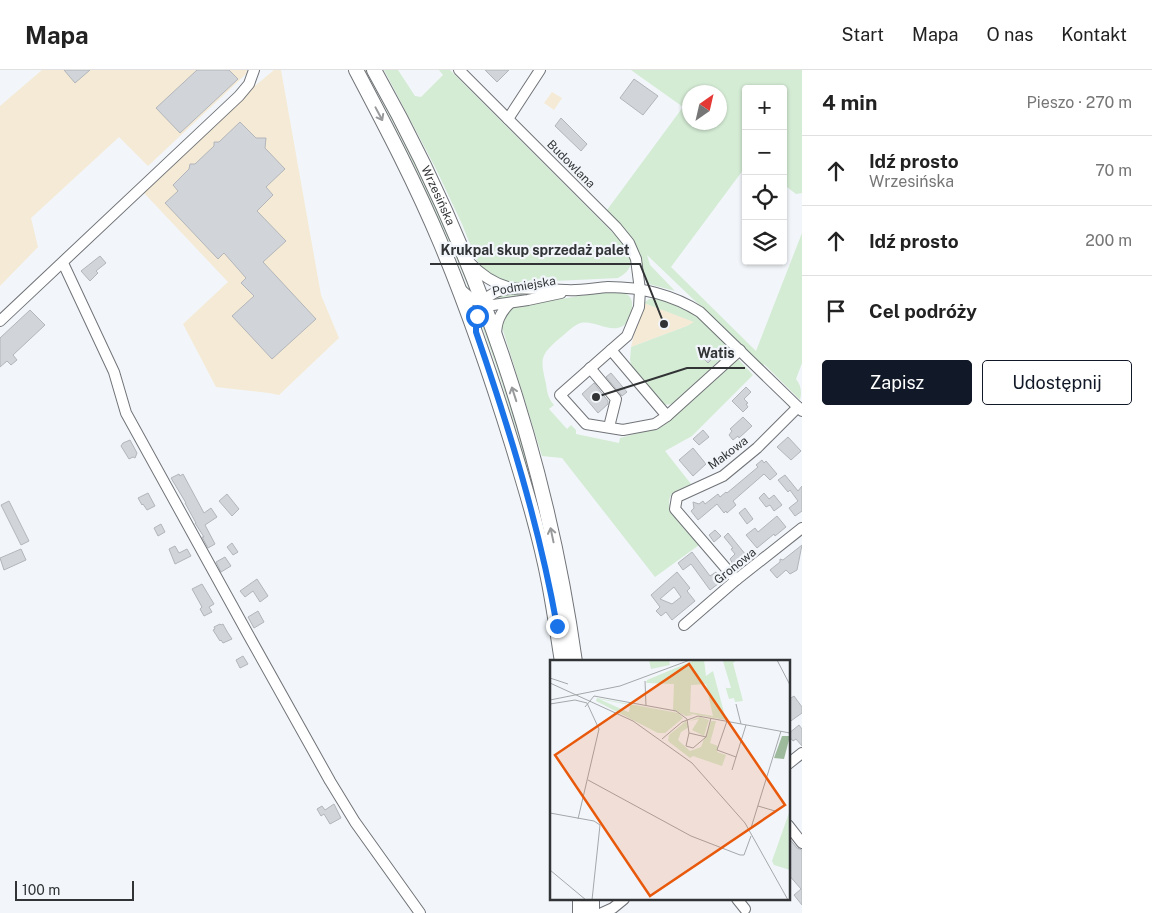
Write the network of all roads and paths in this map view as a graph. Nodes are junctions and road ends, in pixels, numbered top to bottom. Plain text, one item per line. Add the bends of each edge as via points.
1 (254, 70) edge
2 (356, 70) edge
3 (374, 70) edge
4 (459, 70) edge
5 (540, 70) edge
6 (508, 119) junction
7 (463, 253) junction
8 (63, 262) junction
9 (458, 286) junction
10 (520, 289) junction
11 (640, 290) junction
12 (569, 291) junction
13 (483, 303) junction
14 (510, 304) junction
15 (0, 321) edge
16 (476, 332) junction
17 (496, 342) junction
18 (611, 350) junction
19 (740, 350) junction
20 (590, 368) junction
21 (800, 409) edge
22 (667, 416) junction
23 (609, 427) junction
24 (802, 528) edge
25 (736, 580) junction
26 (684, 625) dead end
27 (562, 660) edge
28 (575, 660) edge
29 (802, 752) edge
30 (790, 762) edge
31 (790, 828) edge
32 (802, 842) edge
33 (580, 900) edge
34 (592, 900) edge
35 (623, 900) edge
36 (738, 900) edge
37 (745, 909) dead end
38 (420, 913) edge
39 (580, 913) edge
40 (592, 913) edge
41 (602, 913) edge

1 - 8 street via 249,84 239,96
2 -> 9 main road, Wrzesińska via 421,198
3 - 7 main road, Wrzesińska via 432,183
4 - 6 street, Budowlana
5 - 6 street
6 - 11 street, Budowlana via 629,242 636,259
7 - 10 street via 485,277
7 - 13 main road, Wrzesińska
8 - 15 street
8 - 38 street via 114,372 126,413 330,780
9 - 13 street, Podmiejska via 468,296
9 - 16 main road, Wrzesińska
10 - 12 street, Podmiejska
10 - 13 street, Podmiejska via 496,292
11 - 12 street, Podmiejska via 608,287
11 - 18 street, Budowlana via 639,307 627,336
11 - 19 street, Podmiejska via 692,307 706,316
12 - 14 street, Podmiejska
13 - 14 street, Podmiejska
13 - 16 street, Podmiejska via 477,316
13 - 17 main road, Wrzesińska
14 - 17 street via 498,318
16 - 27 main road, Wrzesińska via 540,542
28 -> 17 main road, Wrzesińska via 542,490
18 - 20 street, Budowlana
18 - 22 street
19 - 21 street, Podmiejska
19 - 22 street
20 - 23 street via 616,399
20 - 23 street, Budowlana via 560,395 586,424
21 - 25 street, Makowa via 723,476 677,497 675,509
22 - 23 street via 655,424 624,430
24 - 25 street, Gronowa
25 - 26 street, Gronowa
29 - 30 street
31 - 32 street
33 - 39 main road
34 - 40 main road
35 - 41 street
36 - 37 street

